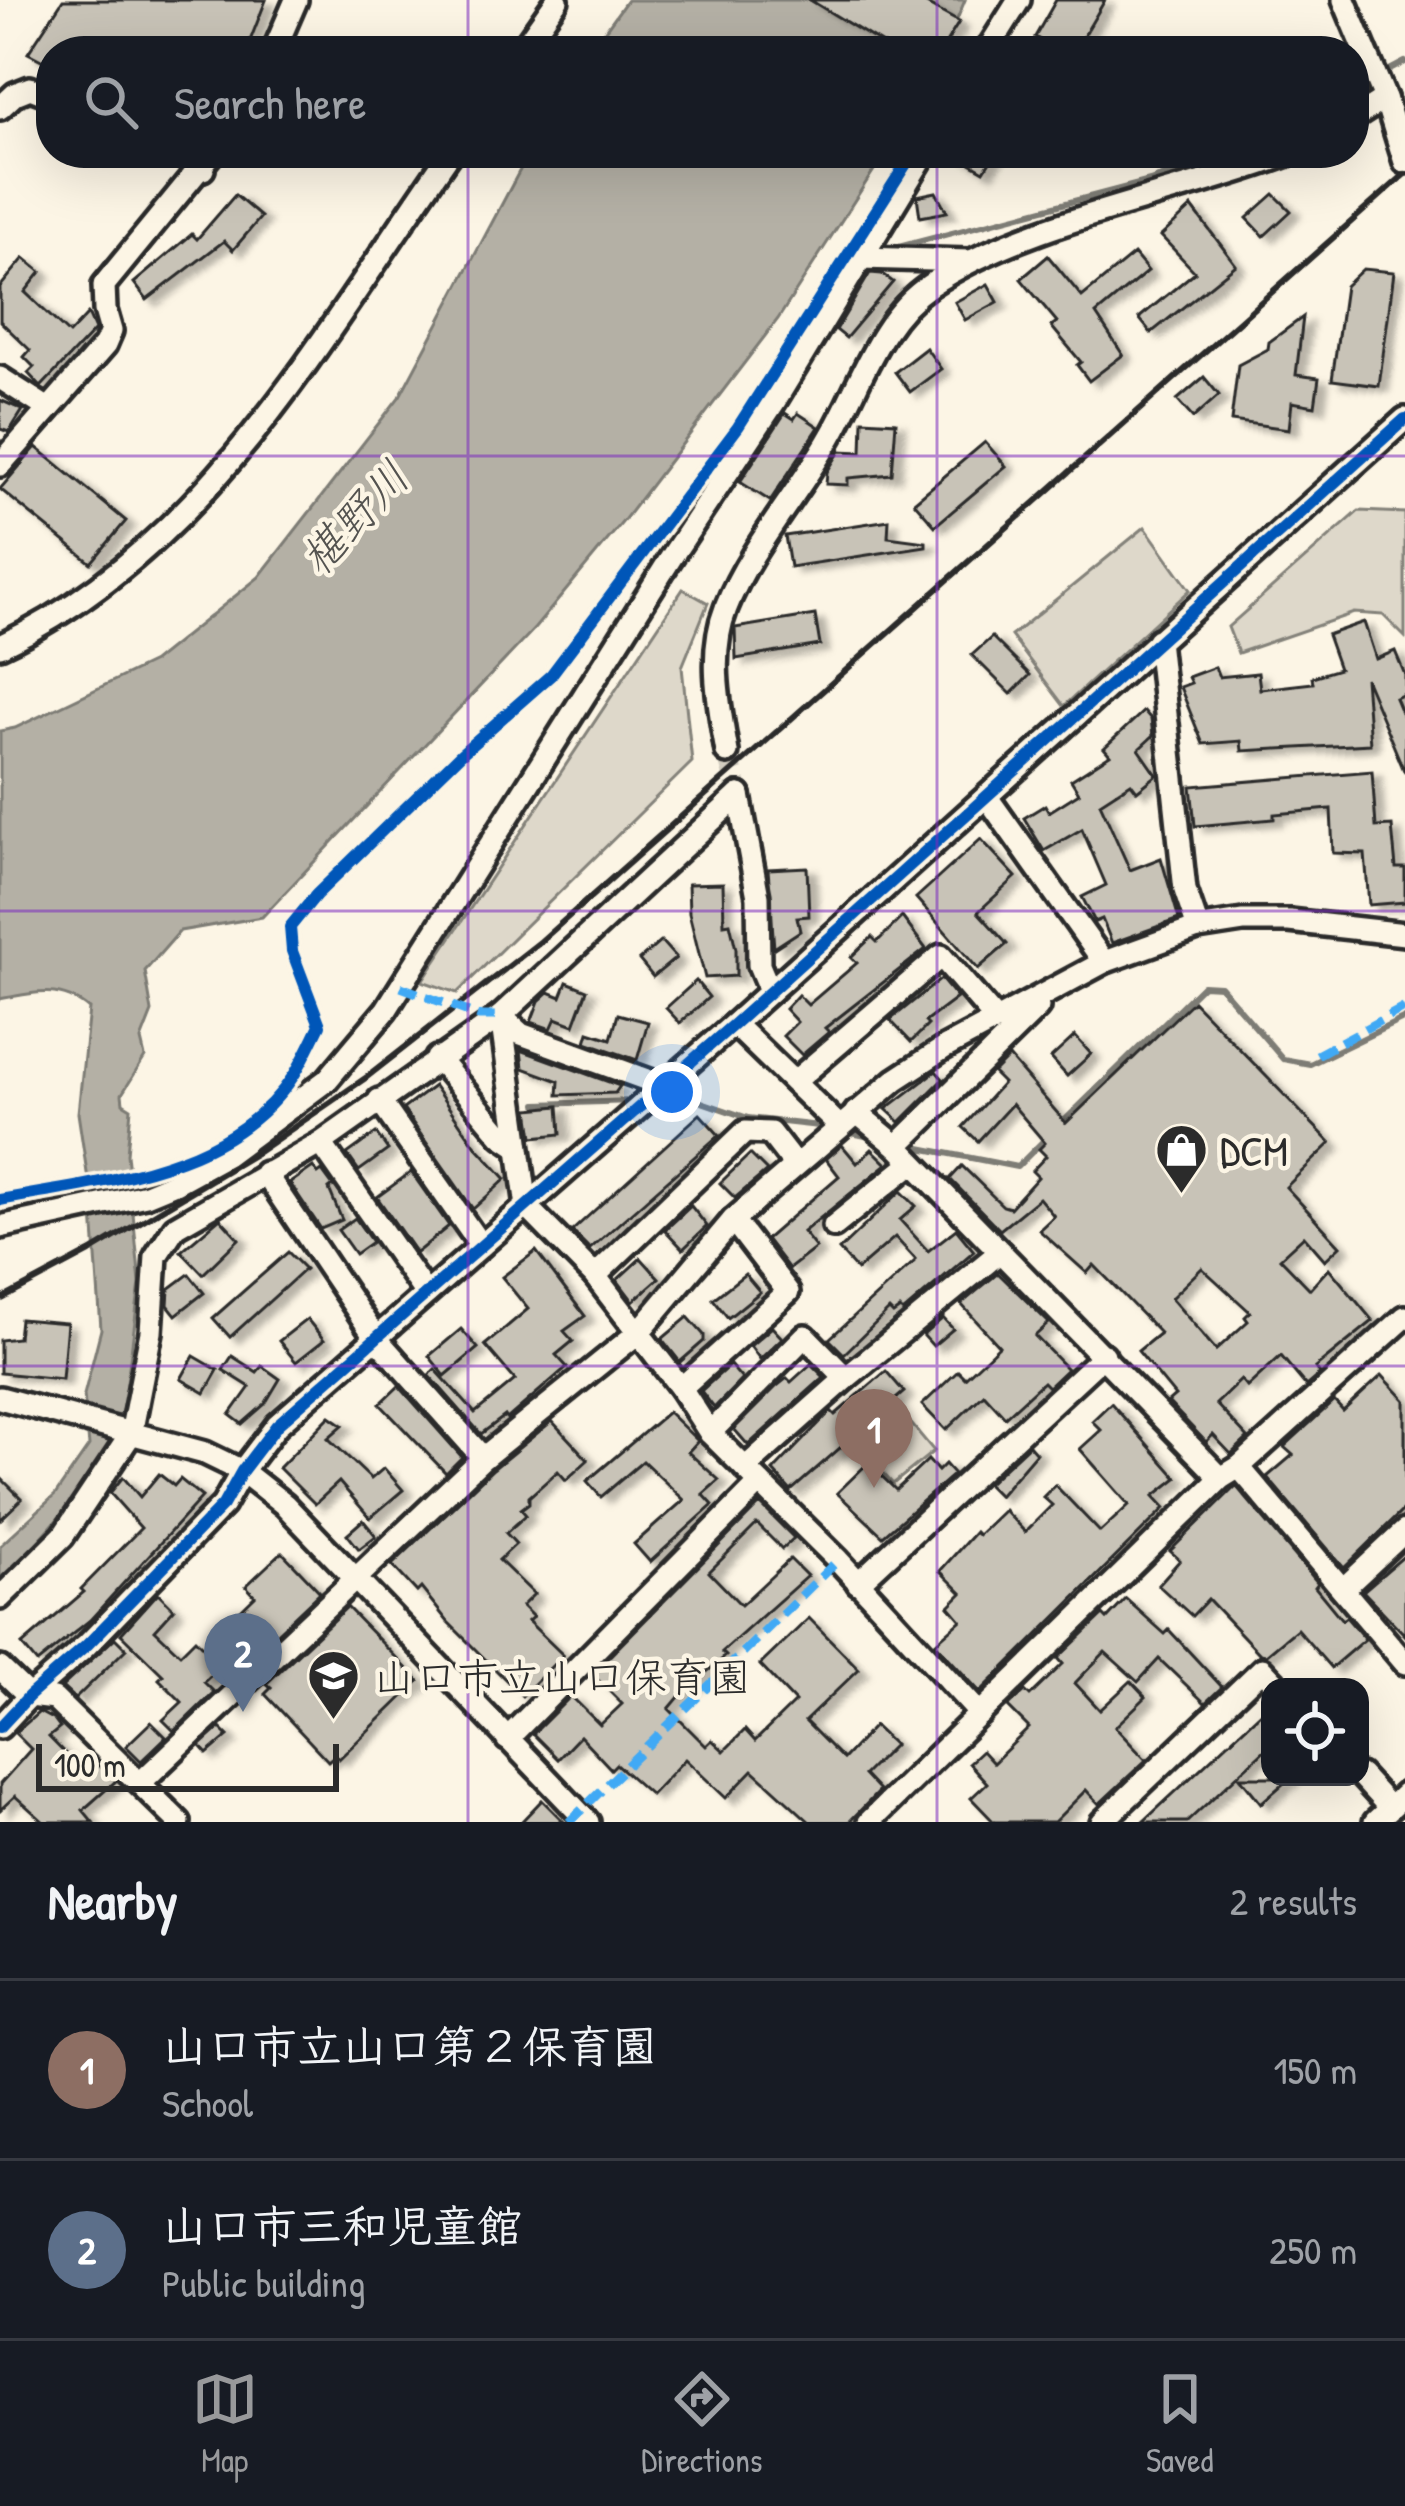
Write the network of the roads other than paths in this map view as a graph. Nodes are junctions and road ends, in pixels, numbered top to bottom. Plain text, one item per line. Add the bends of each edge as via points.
1 (296, 0) edge
2 (557, 0) edge
3 (1018, 0) edge
4 (1344, 0) edge
5 (280, 36) edge
6 (532, 36) edge
7 (997, 36) edge
8 (1359, 36) edge
9 (1369, 60) edge
10 (36, 90) edge
11 (1385, 98) junction
12 (0, 108) edge
13 (1369, 108) edge
14 (1405, 162) edge
15 (202, 168) edge
16 (440, 168) edge
17 (916, 168) edge
18 (1244, 168) edge
19 (861, 259) junction
20 (974, 261) junction
21 (0, 378) edge
22 (47, 408) junction
23 (1405, 419) edge
24 (0, 465) edge
25 (1158, 640) junction
26 (0, 646) edge
27 (727, 752) tunnel mouth
28 (987, 797) junction
29 (1198, 928) junction
30 (1405, 934) edge
31 (1104, 962) junction
32 (1060, 985) junction
33 (770, 991) junction
34 (501, 1016) junction
35 (998, 1021) junction
36 (734, 1024) junction
37 (437, 1058) junction
38 (794, 1082) junction
39 (661, 1085) junction
40 (379, 1100) junction
41 (847, 1118) junction
42 (321, 1143) junction
43 (897, 1145) junction
44 (517, 1146) junction
45 (912, 1163) junction
46 (794, 1164) junction
47 (265, 1173) junction
48 (152, 1192) junction
49 (527, 1207) junction
50 (733, 1220) junction
51 (0, 1226) edge
52 (175, 1226) junction
53 (834, 1226) dead end
54 (482, 1246) junction
55 (1000, 1252) junction
56 (595, 1276) junction
57 (426, 1294) junction
58 (1405, 1317) edge
59 (639, 1332) junction
60 (376, 1338) junction
61 (1104, 1355) junction
62 (846, 1378) junction
63 (681, 1388) junction
64 (0, 1399) edge
65 (128, 1432) junction
66 (710, 1433) junction
67 (483, 1458) junction
68 (242, 1471) junction
69 (1230, 1472) junction
70 (752, 1475) junction
71 (1405, 1531) edge
72 (356, 1578) junction
73 (858, 1583) junction
74 (1342, 1589) junction
75 (0, 1598) edge
76 (1405, 1663) edge
77 (0, 1668) edge
78 (1270, 1678) edge
79 (29, 1696) junction
80 (980, 1714) junction
81 (0, 1726) edge
82 (507, 1739) junction
83 (140, 1783) junction
84 (1369, 1785) edge
85 (1390, 1808) edge
86 (178, 1822) edge
87 (588, 1822) edge
88 (869, 1822) edge
89 (1102, 1822) edge

1 - 5 street
2 - 6 street
3 - 7 street
4 - 8 street
9 - 11 street
10 - 12 street
11 - 13 street
11 - 14 street
15 - 22 street via 104,285 111,331 105,345
16 - 26 street via 244,448 104,586
17 - 19 street
18 - 20 street
19 - 20 street
19 - 48 street via 386,1010 327,1080 226,1155
20 - 27 street via 902,308 725,609 716,669
21 - 22 street
22 - 24 street
23 - 25 street
25 - 28 street
25 - 29 street via 1185,890
28 - 31 street
28 - 33 street
29 - 30 street via 1289,921
29 - 31 street
31 - 32 street
32 - 35 street
32 - 43 street
33 - 34 street via 759,965 758,897 739,795
33 - 36 street
34 - 37 street
34 - 39 street via 521,1034
34 - 44 street
35 - 38 street via 941,956
35 - 41 street via 911,1069
36 - 38 street
36 - 39 street
37 - 40 street
37 - 44 street
38 - 41 street
39 - 49 street
40 - 42 street
40 - 54 street
41 - 43 street
41 - 46 street
42 - 47 street
42 - 57 street
43 - 45 street
44 - 49 street
45 - 53 street
45 - 55 street
46 - 50 street
46 - 56 street via 770,1133 745,1132
47 - 52 street
47 - 60 street
48 - 51 street
48 - 52 street
49 - 54 street
49 - 56 street
50 - 59 street
50 - 63 street via 788,1292
52 - 65 street via 156,1256 151,1332
54 - 57 street
55 - 61 street
55 - 62 street
56 - 59 street
57 - 60 street
58 - 69 street
59 - 63 street
59 - 67 street
60 - 67 street
60 - 68 street via 277,1425
61 - 69 street
61 - 73 street
62 - 66 street via 805,1336
62 - 70 street
63 - 66 street
64 - 65 street
65 - 68 street
65 - 75 street via 63,1536
66 - 70 street
67 - 72 street
68 - 72 street
68 - 79 street via 159,1574
69 - 74 street
69 - 80 street
70 - 73 street
70 - 82 street
71 - 74 street
72 - 82 street
72 - 83 street
73 - 80 street
74 - 76 street
77 - 79 street
78 - 89 street via 1262,1669
79 - 81 street
79 - 83 street via 54,1699
80 - 88 street
82 - 87 street
83 - 86 street
84 - 85 street

